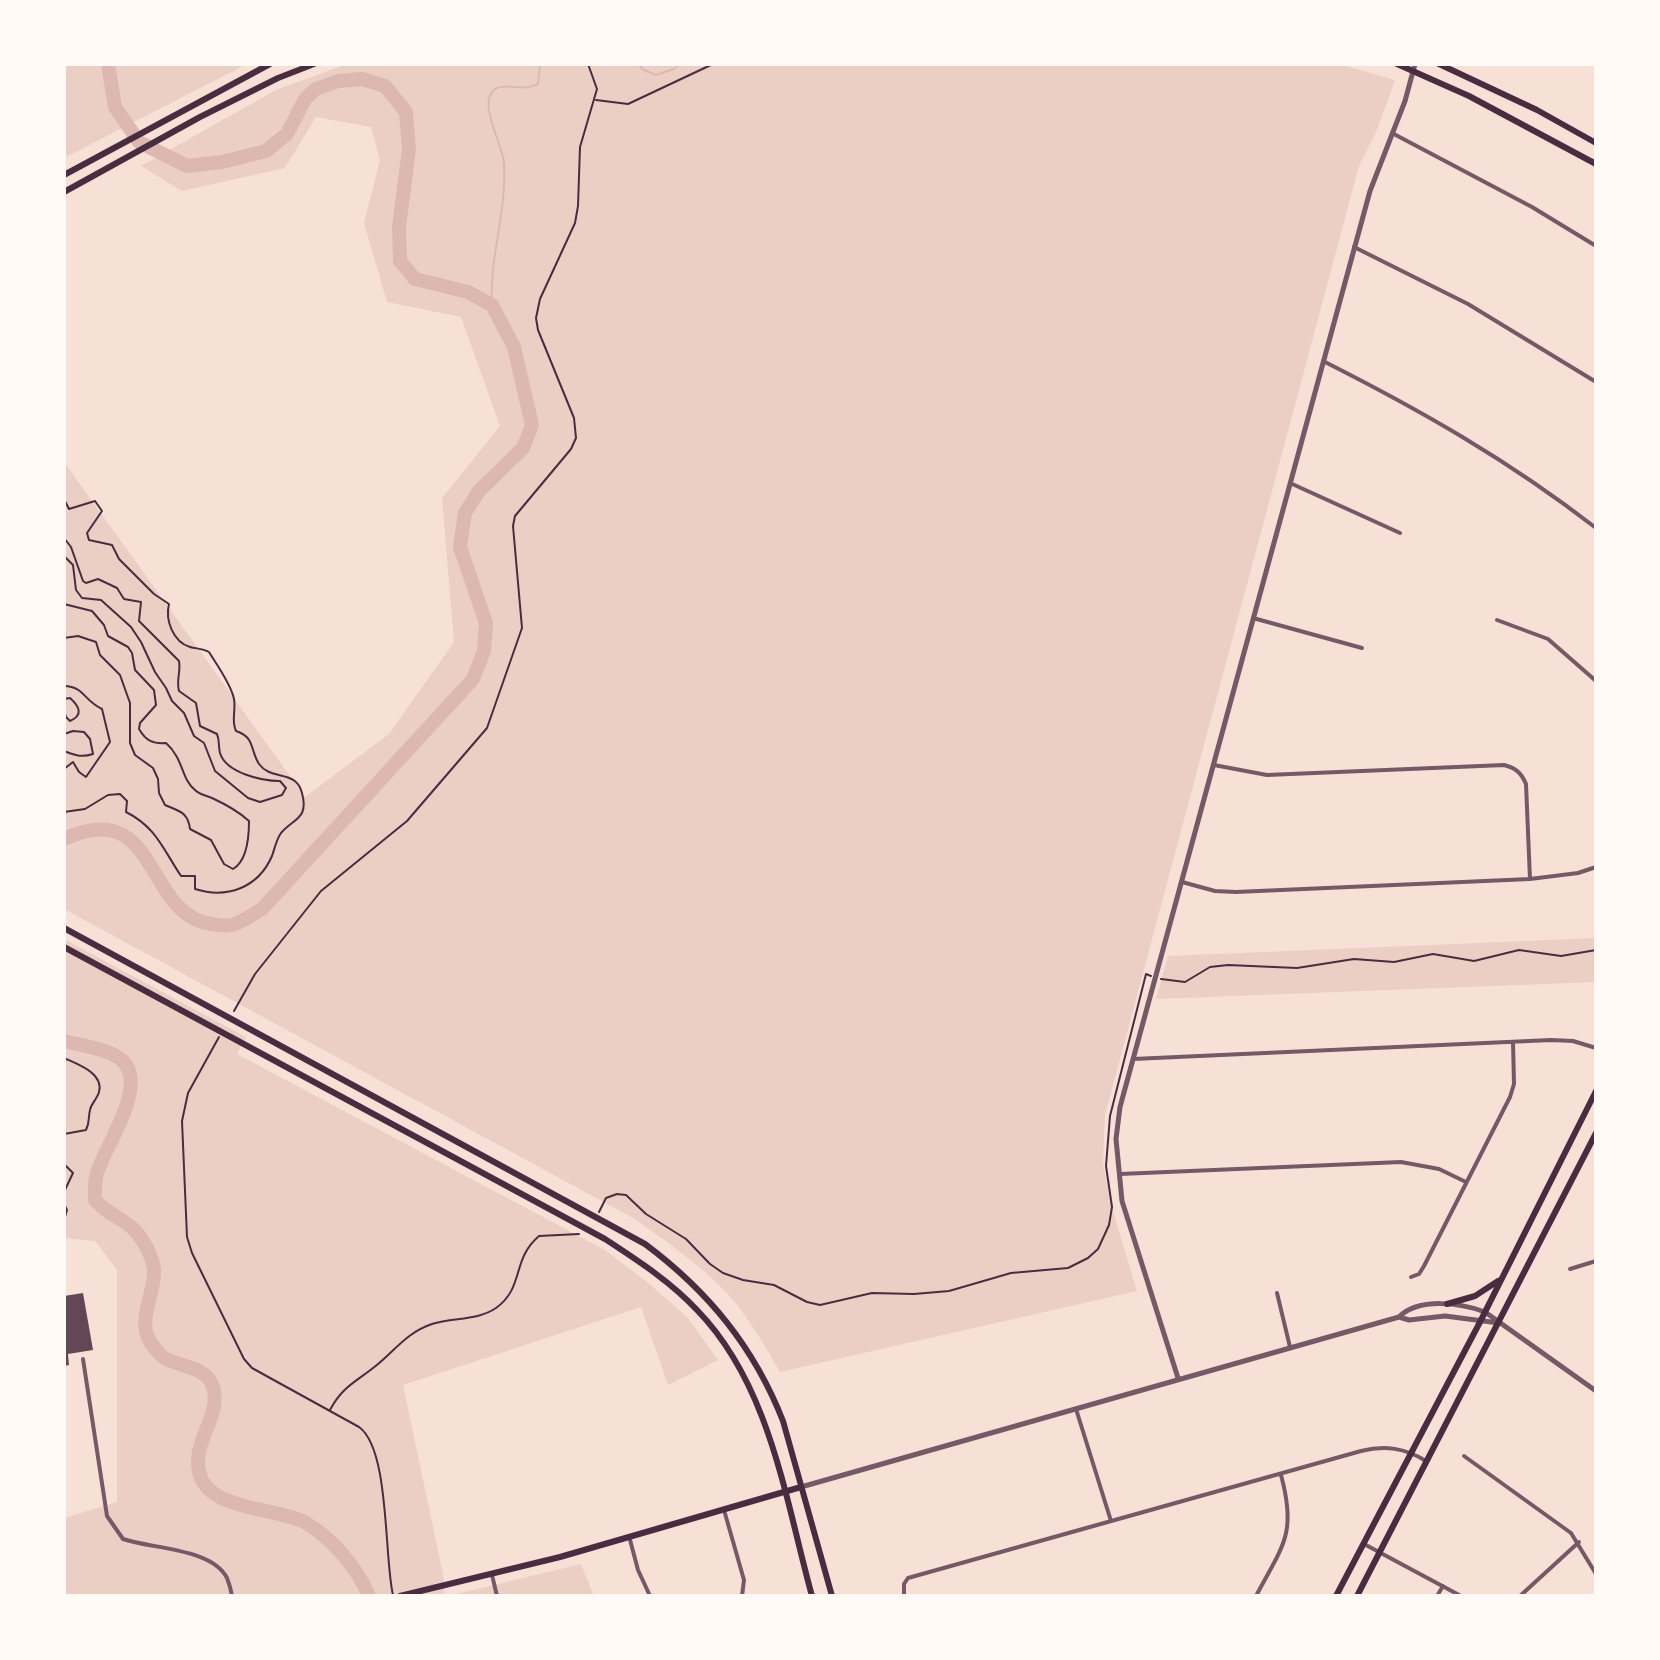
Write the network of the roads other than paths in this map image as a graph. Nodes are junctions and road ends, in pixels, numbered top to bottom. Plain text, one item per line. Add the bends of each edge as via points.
1 (270, 64) edge
2 (314, 64) edge
3 (1397, 64) edge
4 (1439, 64) edge
5 (1414, 67) edge
6 (1392, 133) junction
7 (1596, 143) edge
8 (1596, 164) edge
9 (64, 175) edge
10 (64, 192) edge
11 (1596, 246) edge
12 (1354, 247) junction
13 (1323, 361) junction
14 (1596, 382) edge
15 (1290, 483) junction
16 (1596, 528) edge
17 (1400, 533) dead end
18 (1253, 618) junction
19 (1497, 620) dead end
20 (1362, 648) dead end
21 (1596, 681) edge
22 (1213, 764) junction
23 (1596, 867) edge
24 (1530, 879) junction
25 (1181, 881) junction
26 (64, 928) edge
27 (64, 947) edge
28 (1513, 1042) junction
29 (1596, 1048) edge
30 (1133, 1059) junction
31 (1596, 1091) edge
32 (1596, 1133) edge
33 (1118, 1174) junction
34 (1466, 1182) junction
35 (1596, 1261) edge
36 (1570, 1269) dead end
37 (1503, 1276) junction
38 (1411, 1277) dead end
39 (1277, 1293) dead end
40 (1447, 1304) junction
41 (1485, 1312) junction
42 (1399, 1317) junction
43 (1480, 1322) junction
44 (1500, 1323) junction
45 (1290, 1347) junction
46 (83, 1359) dead end
47 (1178, 1378) junction
48 (1596, 1391) edge
49 (1076, 1409) junction
50 (1412, 1453) junction
51 (1464, 1456) dead end
52 (1428, 1462) junction
53 (1281, 1474) junction
54 (801, 1487) junction
55 (784, 1493) junction
56 (724, 1510) junction
57 (1111, 1521) junction
58 (629, 1536) junction
59 (1579, 1542) junction
60 (1364, 1544) junction
61 (1380, 1552) junction
62 (491, 1573) junction
63 (1596, 1574) edge
64 (1443, 1586) junction
65 (232, 1596) edge
66 (400, 1596) edge
67 (497, 1596) edge
68 (650, 1596) edge
69 (742, 1596) edge
70 (812, 1596) edge
71 (832, 1596) edge
72 (904, 1596) edge
73 (1256, 1596) edge
74 (1336, 1596) edge
75 (1357, 1596) edge
76 (1437, 1596) edge
77 (1461, 1596) edge
78 (1520, 1596) edge

1 - 9 main road
2 - 10 main road
3 - 5 main road
4 - 7 main road
5 - 6 street
5 - 8 main road
6 - 11 street
6 - 12 street
12 - 13 street
12 - 14 street via 1468,304
13 - 15 street
13 - 16 street via 1458,432
15 - 17 street
15 - 18 street
18 - 20 street
18 - 22 street
19 - 21 street via 1548,639
22 - 24 street via 1267,775 1512,767 1526,784
22 - 25 street
23 - 24 street
24 - 25 street via 1236,892
25 - 30 street
26 - 54 main road via 645,1244 685,1276 746,1346 783,1421
27 - 55 main road via 605,1239 677,1290 719,1336 758,1404
28 - 29 street via 1563,1040
28 - 30 street
28 - 34 street via 1510,1097
30 - 33 street via 1120,1107
31 - 37 main road
32 - 44 main road
33 - 34 street via 1401,1162 1439,1169
33 - 47 street
34 - 38 street via 1424,1266
35 - 36 street
37 - 40 main road via 1484,1292
37 - 41 main road
39 - 45 street
40 - 41 street
40 - 42 street via 1405,1311
41 - 43 main road
41 - 44 street
42 - 43 street
42 - 45 street
43 - 44 street
43 - 50 main road
44 - 48 street
44 - 52 main road
45 - 47 street
46 - 65 street via 107,1516 123,1539 197,1555 214,1564 226,1576
47 - 49 street
49 - 54 street
49 - 57 street
50 - 52 street
50 - 53 street via 1375,1447
50 - 60 main road
51 - 59 street
52 - 61 main road
53 - 57 street
53 - 73 street via 1288,1526
54 - 55 main road
54 - 71 main road
55 - 56 main road
55 - 70 main road
56 - 58 main road
56 - 69 street via 744,1580
57 - 72 street via 908,1578
58 - 62 main road
58 - 68 street
59 - 63 street
59 - 78 street
60 - 61 street
60 - 74 main road
61 - 64 street
61 - 75 main road
62 - 66 main road
62 - 67 street
64 - 76 street
64 - 77 street

